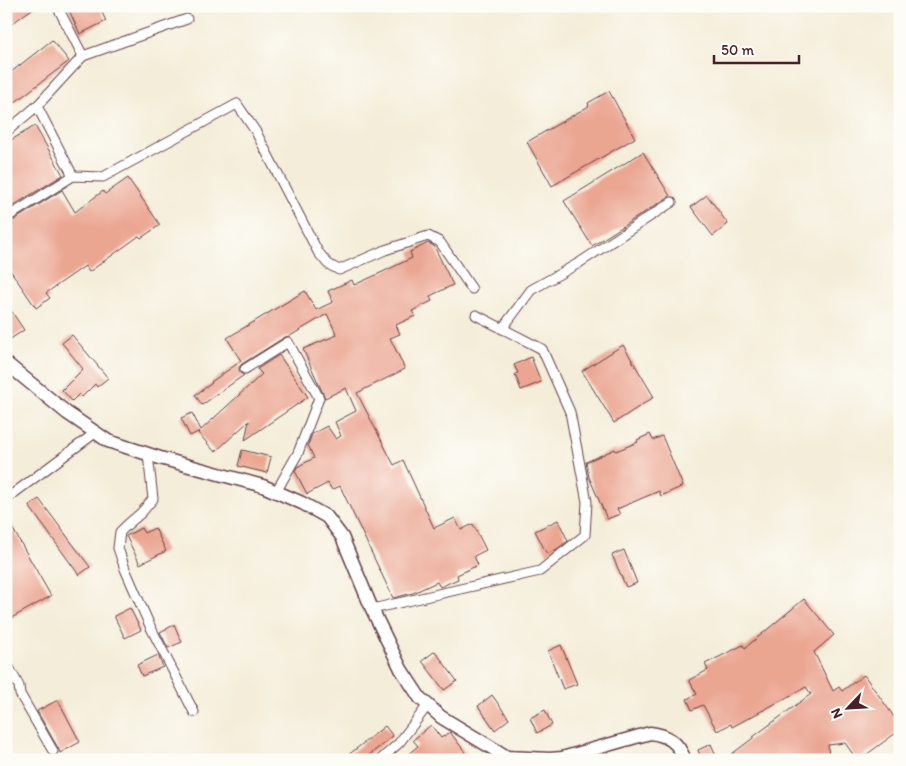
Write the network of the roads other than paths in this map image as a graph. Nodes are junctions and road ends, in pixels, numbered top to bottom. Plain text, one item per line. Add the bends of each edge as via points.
1 (57, 6) edge
2 (187, 19) dead end
3 (83, 56) junction
4 (37, 106) junction
5 (6, 132) edge
6 (73, 176) junction
7 (672, 202) dead end
8 (6, 218) edge
9 (472, 289) dead end
10 (476, 315) dead end
11 (502, 329) junction
12 (6, 363) edge
13 (245, 369) dead end
14 (96, 432) junction
15 (148, 454) junction
16 (276, 492) junction
17 (6, 499) edge
18 (372, 609) junction
19 (6, 662) edge
20 (428, 705) junction
21 (194, 712) dead end
22 (53, 751) dead end
23 (507, 758) edge
24 (550, 759) edge
25 (380, 760) edge
26 (685, 760) edge

1 - 3 street
2 - 3 street
3 - 4 street
4 - 5 street
4 - 6 street
6 - 8 street
6 - 9 street via 103,177 238,104 256,132 318,252 328,264 339,270 428,236 440,242
7 - 11 street via 579,263 531,290
10 - 11 street
11 - 18 street via 542,349 570,412 587,502 586,535 540,571
12 - 14 main road via 67,413
13 - 16 street via 288,342 319,398 298,453
14 - 15 main road via 108,441
14 - 17 street
15 - 16 main road
15 - 21 street via 153,499 120,532 118,548 150,626
16 - 18 main road via 327,517 342,537
18 - 20 main road via 401,669
19 - 22 street via 20,694
20 - 23 main road via 441,717
20 - 25 street via 399,743
23 - 24 main road
24 - 26 main road via 650,733 670,738

